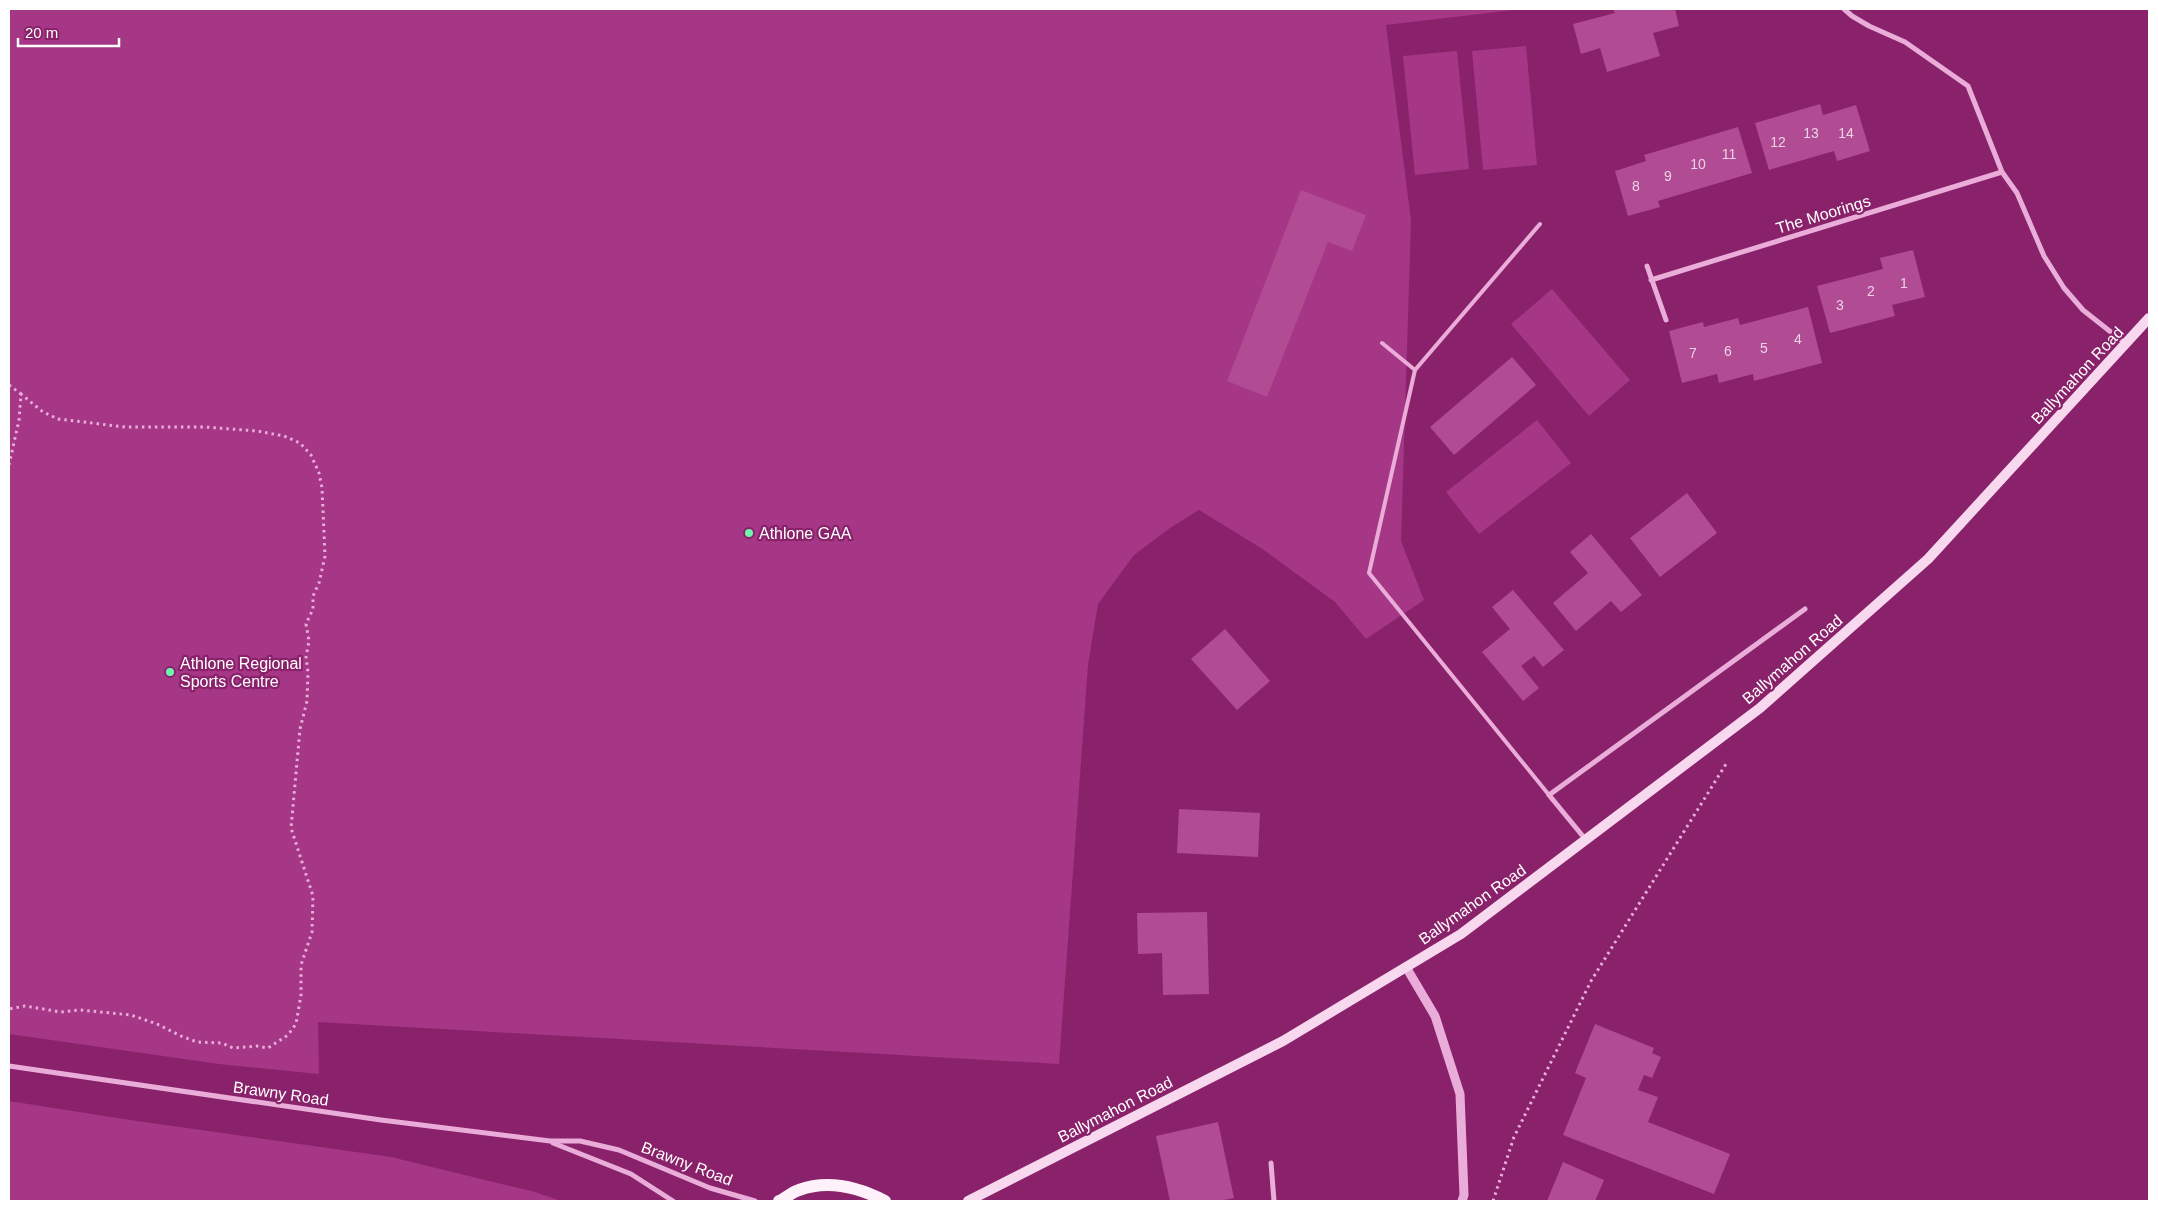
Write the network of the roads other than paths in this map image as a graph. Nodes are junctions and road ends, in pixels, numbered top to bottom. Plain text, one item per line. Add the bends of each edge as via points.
1 (1844, 9) edge
2 (2002, 172) junction
3 (1540, 224) dead end
4 (1647, 266) dead end
5 (1651, 280) junction
6 (2149, 318) edge
7 (1666, 320) dead end
8 (1382, 343) dead end
9 (2126, 345) junction
10 (1415, 370) junction
11 (1805, 609) dead end
12 (1549, 795) junction
13 (1586, 840) junction
14 (1406, 967) junction
15 (9, 1066) edge
16 (550, 1142) junction
17 (1271, 1163) dead end
18 (674, 1201) edge
19 (755, 1201) edge
20 (779, 1201) edge
21 (885, 1201) edge
22 (968, 1201) edge
23 (1274, 1201) edge
24 (1462, 1201) edge

1 - 2 street via 1905,42 1968,86
2 - 5 street, The Moorings
2 - 9 street via 2017,193 2044,256 2064,288 2083,310
3 - 10 lane
4 - 5 street
5 - 7 street
6 - 9 main road, Ballymahon Road
8 - 10 lane
9 - 13 main road, Ballymahon Road via 1928,559 1760,708
10 - 12 lane via 1369,573
11 - 12 street
12 - 13 street
13 - 14 main road, Ballymahon Road via 1461,934
14 - 22 main road, Ballymahon Road via 1283,1041
14 - 24 street via 1435,1016 1460,1094
15 - 16 street, Brawny Road
16 - 18 street, Brawny Road via 631,1174
16 - 19 street, Brawny Road via 580,1141 619,1150 710,1188
17 - 23 street
20 - 21 main road via 800,1190 831,1184 863,1190

